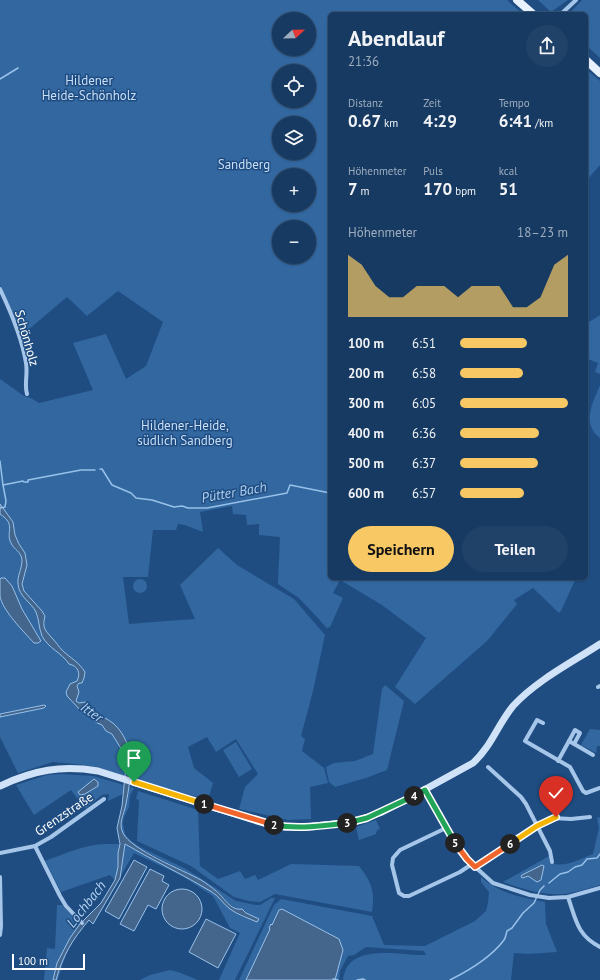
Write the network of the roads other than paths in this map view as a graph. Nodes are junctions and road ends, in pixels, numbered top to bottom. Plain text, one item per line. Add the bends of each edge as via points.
1 (517, 0) edge
2 (576, 0) edge
3 (531, 12) edge
4 (563, 12) edge
5 (588, 62) edge
6 (600, 73) edge
7 (0, 289) edge
8 (27, 394) dead end
9 (600, 644) edge
10 (543, 723) dead end
11 (569, 741) junction
12 (574, 744) junction
13 (593, 755) dead end
14 (558, 761) junction
15 (488, 767) dead end
16 (0, 786) edge
17 (600, 788) edge
18 (425, 790) junction
19 (104, 799) dead end
20 (590, 817) dead end
21 (537, 826) junction
22 (446, 828) junction
23 (36, 846) junction
24 (0, 853) edge
25 (552, 862) dead end
26 (473, 865) junction
27 (0, 877) edge
28 (600, 888) edge
29 (568, 897) junction
30 (82, 922) dead end
31 (0, 936) edge
32 (600, 947) edge

1 - 3 main road
2 - 4 street
5 - 6 main road
7 - 8 street, Schönholz via 14,321 26,361
9 - 18 main road via 522,697 512,707 487,748 473,763
10 - 14 street via 537,720 525,741
11 - 12 street
11 - 12 street via 576,730 580,733
11 - 14 street
12 - 13 street
14 - 17 street via 570,767 586,793
15 - 21 street via 522,797
16 - 18 main road via 38,771 80,768 98,771 254,820 285,827 354,822 377,814
18 - 22 street
19 - 23 street, Grenzstraße
20 - 21 street via 556,817
21 - 25 street via 550,851
21 - 26 street
22 - 26 street
22 - 26 street via 400,850 393,858 392,865 399,893 409,896
23 - 24 street, Grenzstraße
23 - 30 street, Grenzstraße via 66,906
26 - 29 street via 494,883 530,895
27 - 31 street
28 - 29 street
29 - 32 street via 583,934

